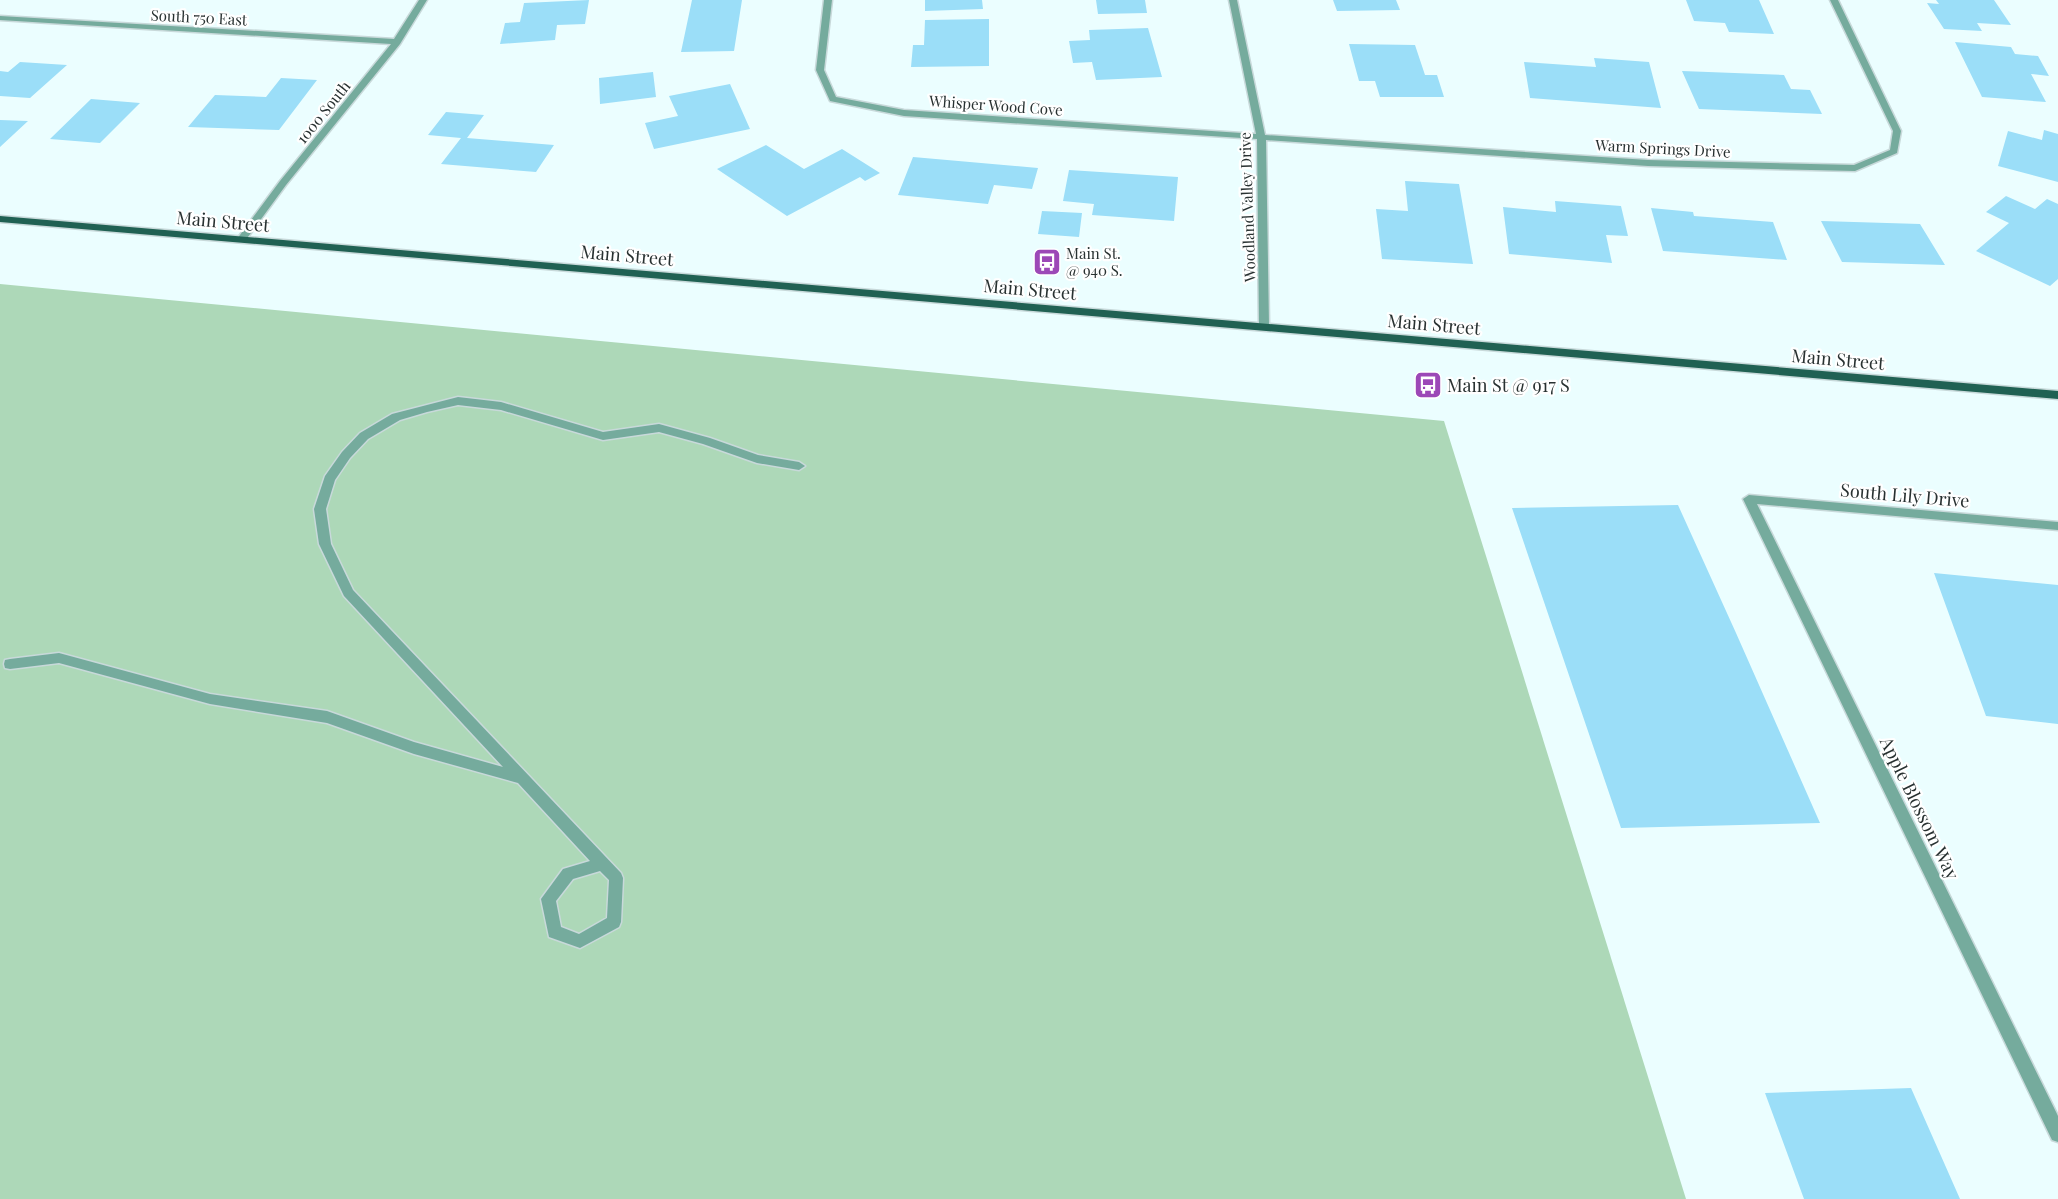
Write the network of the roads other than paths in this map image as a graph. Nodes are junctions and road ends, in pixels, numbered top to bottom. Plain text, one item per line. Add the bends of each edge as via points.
1 (422, 0) edge
2 (828, 0) edge
3 (1233, 0) edge
4 (1834, 0) edge
5 (0, 18) edge
6 (397, 42) junction
7 (1261, 136) junction
8 (0, 218) edge
9 (242, 239) junction
10 (1264, 325) junction
11 (2058, 395) edge
12 (799, 466) dead end
13 (1749, 499) joint
14 (2058, 526) edge
15 (10, 664) dead end
16 (520, 778) junction
17 (602, 864) junction
18 (2058, 1134) edge

1 - 6 street, 1000 South
2 - 7 street, Whisper Wood Cove via 820,70 833,99 904,113
3 - 7 street, Woodland Valley Drive
4 - 7 street, Warm Springs Drive via 1897,131 1894,151 1856,168 1648,162
5 - 6 street, South 750 East
6 - 9 street, 1000 South
7 - 10 street, Woodland Valley Drive
8 - 9 main road, Main Street
9 - 10 main road, Main Street
10 - 11 main road, Main Street
12 - 16 street via 757,459 660,428 603,436 501,406 458,401 396,417 364,436 346,455 329,479 320,509 325,544 348,593
13 - 14 street, South Lily Drive
13 - 18 street, Apple Blossom Way
15 - 16 street via 59,658 210,699 328,717 414,748
16 - 17 street
17 - 17 street via 616,878 614,922 580,941 554,932 548,899 568,874

